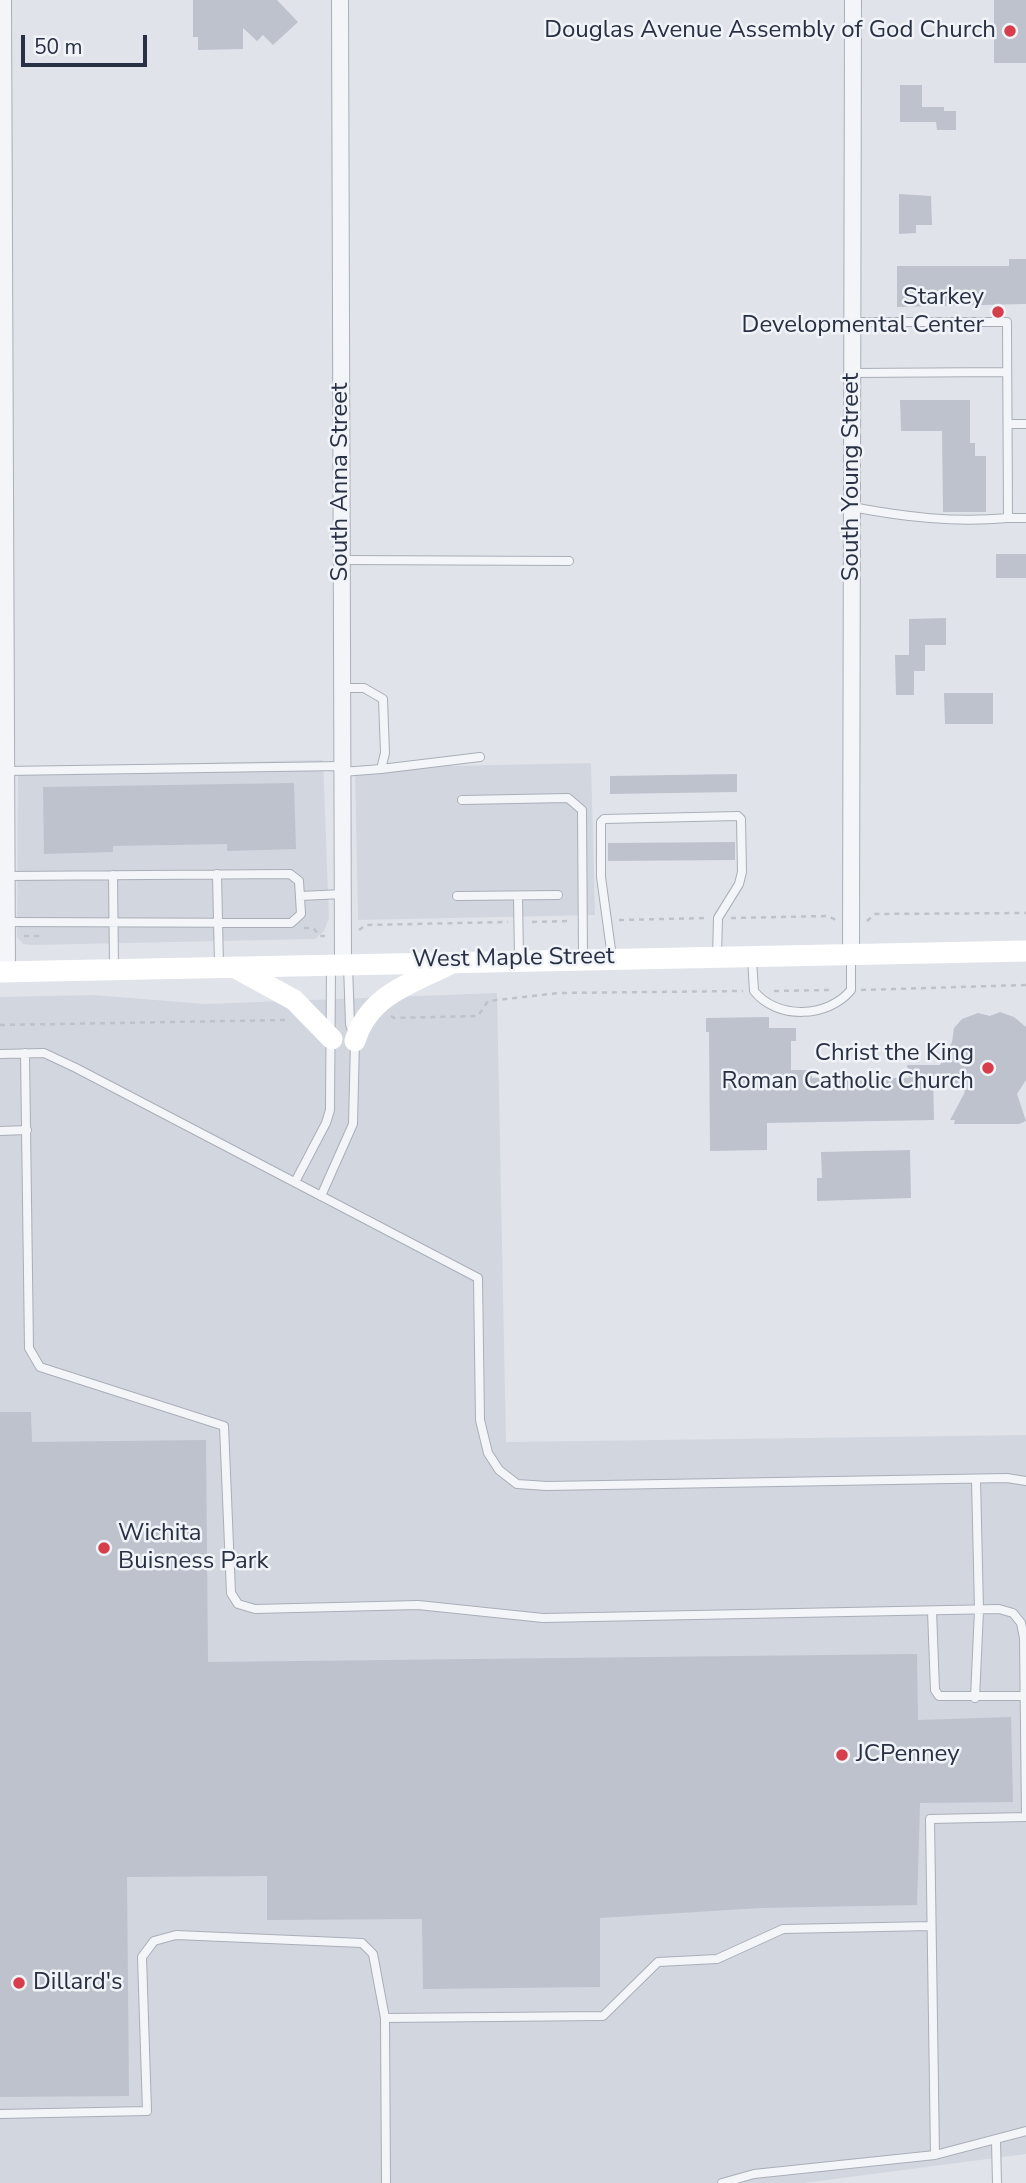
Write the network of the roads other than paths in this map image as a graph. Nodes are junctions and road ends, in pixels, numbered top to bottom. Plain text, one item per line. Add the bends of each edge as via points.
1 (3, 0) edge
2 (340, 0) edge
3 (853, 0) edge
4 (852, 322) junction
5 (1007, 372) junction
6 (852, 373) junction
7 (1008, 424) junction
8 (1026, 424) edge
9 (852, 507) junction
10 (1008, 518) junction
11 (1026, 518) edge
12 (341, 560) junction
13 (569, 561) dead end
14 (342, 688) junction
15 (480, 757) dead end
16 (342, 769) junction
17 (381, 769) junction
18 (5, 771) junction
19 (3, 790) edge
20 (462, 800) dead end
21 (217, 874) junction
22 (113, 875) junction
23 (6, 876) junction
24 (343, 894) junction
25 (518, 895) junction
26 (558, 895) dead end
27 (300, 896) junction
28 (457, 896) dead end
29 (6, 922) junction
30 (113, 923) junction
31 (218, 923) junction
32 (1026, 951) edge
33 (851, 954) junction
34 (752, 955) junction
35 (717, 956) junction
36 (612, 957) junction
37 (583, 958) junction
38 (519, 959) junction
39 (457, 961) junction
40 (340, 963) junction
41 (226, 966) junction
42 (114, 969) junction
43 (3, 972) edge
44 (332, 1039) junction
45 (355, 1041) junction
46 (0, 1054) edge
47 (25, 1054) junction
48 (27, 1130) junction
49 (0, 1131) edge
50 (295, 1182) junction
51 (321, 1196) junction
52 (976, 1479) junction
53 (1026, 1481) edge
54 (979, 1610) junction
55 (932, 1611) junction
56 (1024, 1696) edge
57 (975, 1698) junction
58 (1026, 1817) edge
59 (932, 1926) junction
60 (385, 2018) junction
61 (0, 2114) edge
62 (1026, 2131) edge
63 (996, 2141) junction
64 (935, 2155) junction
65 (386, 2183) edge
66 (722, 2183) edge
67 (997, 2183) edge

1 - 18 street
2 - 12 street, South Anna Street
3 - 4 street, South Young Street
4 - 5 lane via 1007,322
4 - 6 street, South Young Street
5 - 6 lane
5 - 7 lane
6 - 9 street, South Young Street
7 - 8 lane
7 - 10 lane
9 - 10 lane via 909,518
9 - 33 street, South Young Street
10 - 11 lane
12 - 13 lane
12 - 14 street, South Anna Street
14 - 16 street, South Anna Street
14 - 17 lane via 365,688 383,699 385,753
15 - 17 lane
16 - 17 lane
16 - 18 lane
16 - 24 street, South Anna Street
18 - 19 street
19 - 23 street
20 - 37 lane via 568,798 582,810
21 - 22 lane
21 - 27 lane via 290,874 299,881
21 - 31 lane
22 - 23 lane
22 - 30 lane
23 - 29 street
24 - 27 lane
24 - 40 street, South Anna Street
25 - 26 lane
25 - 28 lane
25 - 38 lane
27 - 31 lane via 301,914 291,923
29 - 30 lane
29 - 43 street
30 - 31 lane
30 - 42 lane
31 - 41 lane
32 - 33 main road, West Maple Street
33 - 34 main road, West Maple Street
33 - 34 lane via 851,990 842,1001 821,1010 783,1011 771,1008 754,991
34 - 35 main road, West Maple Street
35 - 36 main road, West Maple Street
35 - 36 lane via 718,918 742,872 738,816 601,822 601,877
36 - 37 main road, West Maple Street
37 - 38 main road, West Maple Street
38 - 39 main road, West Maple Street
39 - 40 main road, West Maple Street
39 - 45 main road via 376,1003 360,1024
40 - 41 main road, West Maple Street
40 - 44 lane
40 - 45 lane
41 - 42 main road, West Maple Street
41 - 44 main road via 304,1009
42 - 43 main road, West Maple Street
44 - 50 lane via 330,1110
45 - 51 lane via 353,1124
46 - 47 lane
47 - 48 lane
47 - 50 lane via 44,1053
48 - 49 lane
48 - 55 lane via 29,1348 40,1367 224,1426 231,1593 238,1604 255,1609 418,1605 543,1618
50 - 51 lane
51 - 52 lane via 478,1278 480,1420 488,1453 499,1470 517,1483
52 - 53 lane
52 - 54 lane
54 - 55 lane
54 - 56 lane via 1013,1612 1020,1623
54 - 57 lane
55 - 57 lane via 935,1690 939,1696
56 - 57 lane
56 - 58 lane
58 - 59 lane via 930,1819
59 - 60 lane via 783,1930 717,1959 658,1962 603,2016
59 - 64 lane
60 - 61 lane via 373,1954 362,1942 176,1935 154,1941 142,1957 147,2111
60 - 65 lane
62 - 63 lane
63 - 64 lane
63 - 67 lane
64 - 66 lane via 754,2174

